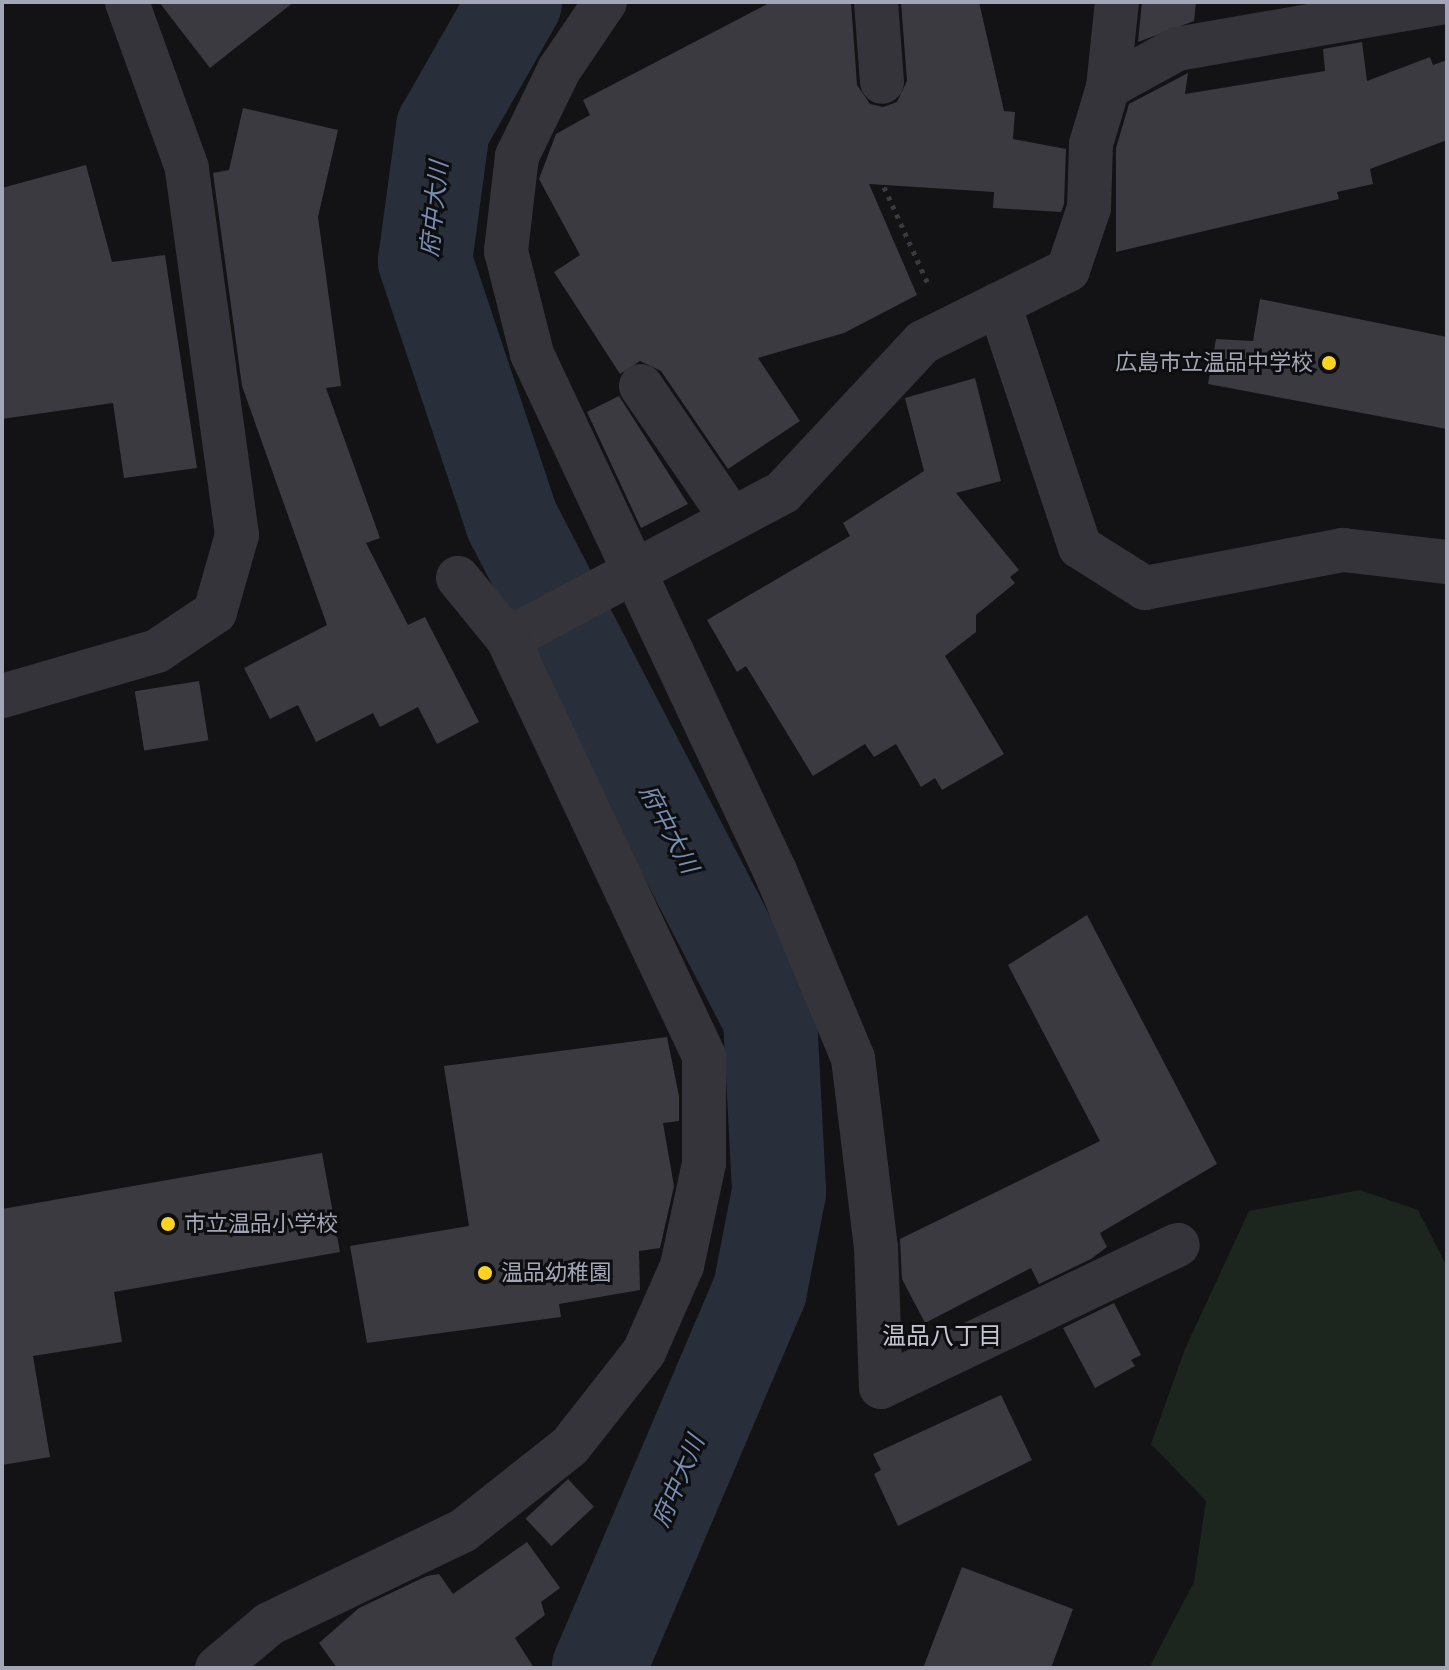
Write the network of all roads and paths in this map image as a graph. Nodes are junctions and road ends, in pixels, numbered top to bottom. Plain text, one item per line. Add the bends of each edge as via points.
1 (127, 2) edge
2 (605, 2) edge
3 (876, 2) edge
4 (1117, 2) edge
5 (1447, 2) edge
6 (1287, 15) edge
7 (882, 82) joint
8 (1108, 87) junction
9 (999, 304) junction
10 (948, 329) junction
11 (641, 386) dead end
12 (732, 519) junction
13 (1447, 562) edge
14 (458, 578) dead end
15 (618, 580) junction
16 (515, 635) junction
17 (2, 696) edge
18 (1178, 1245) dead end
19 (217, 1668) edge

1 - 17 street via 187,168 237,535 215,612 157,651
2 - 15 street via 559,70 517,156 506,251 532,354
3 - 7 street
4 - 8 street
5 - 6 street
6 - 8 street via 1177,49
7 - 10 path via 880,178
8 - 9 street via 1091,144 1089,208 1068,270
9 - 10 street
9 - 13 street via 1080,547 1145,588 1343,550
10 - 12 street via 923,342 783,492
11 - 12 street
12 - 15 street
14 - 16 street
15 - 16 street
15 - 18 street via 775,871 853,1058 876,1247 881,1387
16 - 19 street via 704,1056 704,1163 682,1266 644,1352 570,1446 464,1530 269,1624

